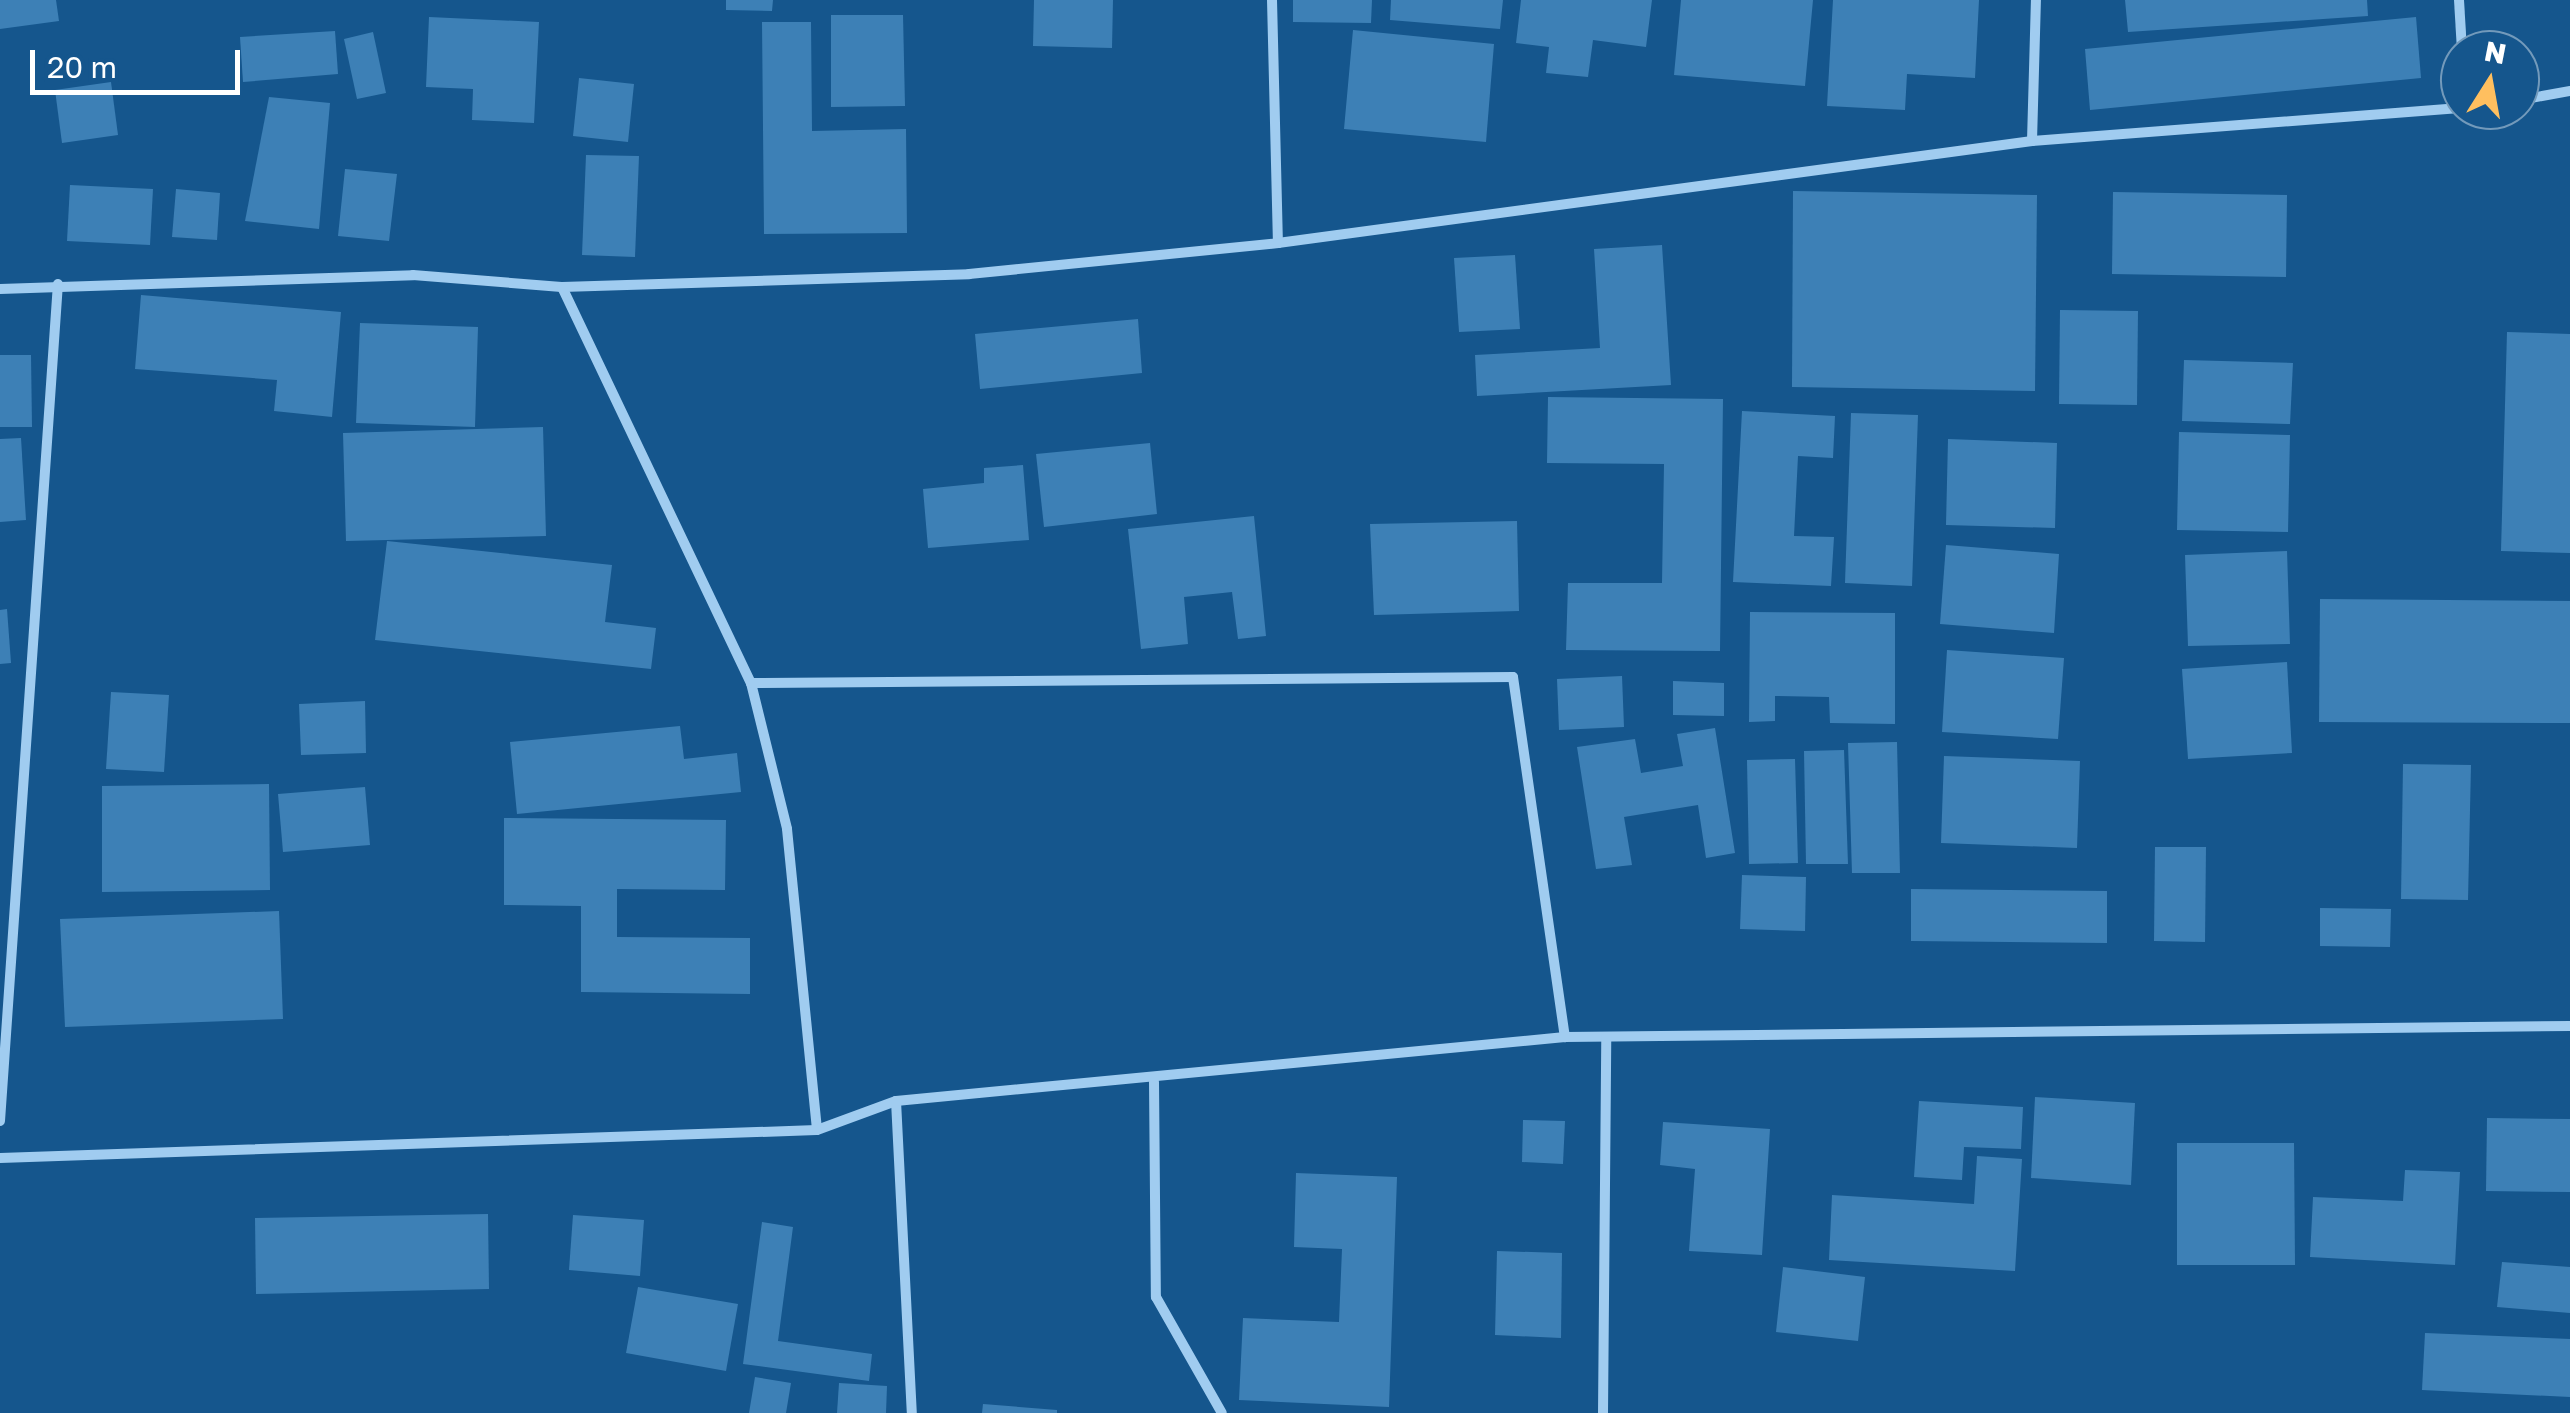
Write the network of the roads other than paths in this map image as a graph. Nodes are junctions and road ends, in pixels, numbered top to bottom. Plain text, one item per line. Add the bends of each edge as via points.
1 (1272, 0) edge
2 (2036, 0) edge
3 (2458, 0) edge
4 (2460, 30) edge
5 (2570, 91) edge
6 (2540, 96) edge
7 (2440, 110) edge
8 (2032, 141) junction
9 (1278, 242) junction
10 (58, 284) junction
11 (562, 287) junction
12 (0, 290) edge
13 (751, 682) junction
14 (2570, 1026) edge
15 (1606, 1036) junction
16 (1565, 1037) junction
17 (1154, 1082) junction
18 (896, 1101) junction
19 (0, 1121) edge
20 (817, 1130) junction
21 (0, 1158) edge
22 (912, 1413) edge
23 (1222, 1413) edge
24 (1603, 1413) edge

1 - 9 street
2 - 8 street
3 - 4 street
5 - 6 street
7 - 8 street
8 - 9 street
9 - 11 street via 969,274
10 - 11 street via 413,275
10 - 12 street
10 - 19 street
11 - 13 street
13 - 16 street via 1513,677
13 - 20 street via 787,829
14 - 15 street
15 - 16 street
15 - 24 street
16 - 17 street
17 - 18 street
17 - 23 street via 1156,1297
18 - 20 street
18 - 22 street
20 - 21 street

